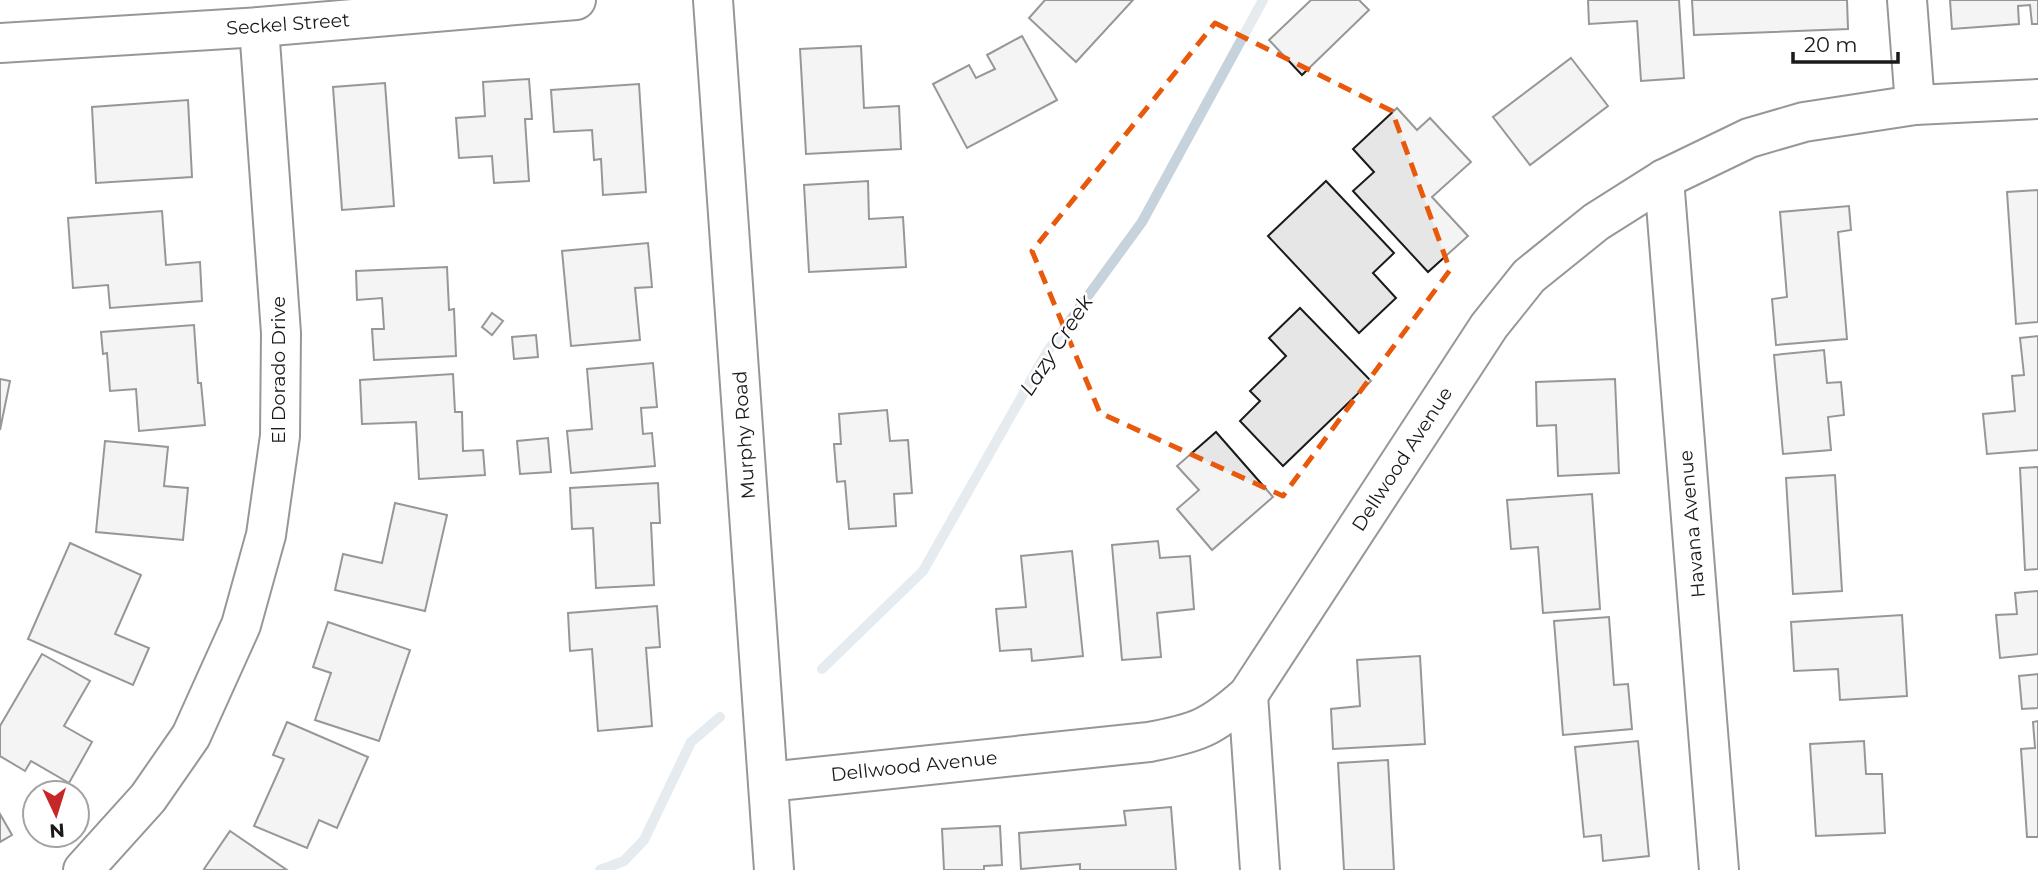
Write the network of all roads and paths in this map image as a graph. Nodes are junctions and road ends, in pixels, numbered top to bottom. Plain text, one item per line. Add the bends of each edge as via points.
1 (576, 0) edge
2 (713, 0) edge
3 (1907, 0) edge
4 (259, 27) junction
5 (0, 43) edge
6 (2038, 99) edge
7 (1915, 105) junction
8 (1664, 179) junction
9 (1248, 695) junction
10 (768, 782) junction
11 (83, 870) edge
12 (774, 870) edge
13 (1260, 870) edge
14 (1719, 870) edge

1 - 4 street, Seckel Street
2 - 10 street, Murphy Road
3 - 7 street
4 - 5 street, Seckel Street
4 - 11 street, El Dorado Drive via 281,333 280,436 267,535 241,625 191,736 148,798
6 - 7 street, Dellwood Avenue
7 - 8 street, Dellwood Avenue via 1804,122 1749,138
8 - 9 street, Dellwood Avenue via 1596,222 1529,276 1489,326
8 - 14 street, Havana Avenue
9 - 10 street, Dellwood Avenue via 1220,720 1189,734 1149,742
9 - 13 street
10 - 12 street, Murphy Road

